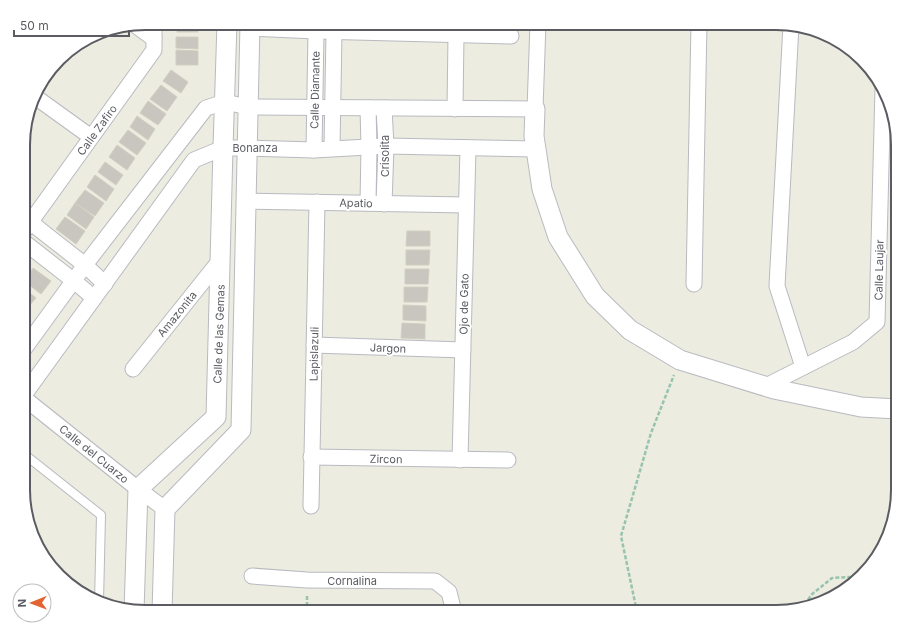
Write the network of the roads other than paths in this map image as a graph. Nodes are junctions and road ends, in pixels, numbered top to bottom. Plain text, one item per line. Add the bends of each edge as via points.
1 (142, 30) edge
2 (154, 30) edge
3 (227, 30) edge
4 (250, 30) edge
5 (324, 30) edge
6 (324, 30) edge
7 (393, 30) edge
8 (538, 30) edge
9 (699, 30) edge
10 (462, 31) edge
11 (791, 31) edge
12 (511, 36) dead end
13 (154, 39) junction
14 (39, 100) edge
15 (225, 102) junction
16 (883, 103) edge
17 (248, 106) junction
18 (315, 108) junction
19 (333, 108) junction
20 (368, 108) junction
21 (384, 108) junction
22 (455, 109) junction
23 (535, 110) junction
24 (91, 138) junction
25 (386, 146) junction
26 (369, 147) junction
27 (223, 148) junction
28 (247, 148) junction
29 (332, 148) junction
30 (468, 148) junction
31 (536, 149) junction
32 (314, 150) junction
33 (246, 201) junction
34 (317, 202) junction
35 (368, 203) junction
36 (384, 204) junction
37 (466, 205) junction
38 (30, 220) edge
39 (30, 228) edge
40 (30, 247) edge
41 (220, 259) junction
42 (86, 265) junction
43 (74, 281) junction
44 (105, 284) junction
45 (694, 284) dead end
46 (94, 298) junction
47 (30, 341) edge
48 (314, 345) junction
49 (463, 350) junction
50 (803, 367) junction
51 (133, 369) dead end
52 (766, 386) junction
53 (30, 389) edge
54 (30, 402) edge
55 (891, 409) edge
56 (312, 458) junction
57 (30, 459) edge
58 (460, 460) junction
59 (508, 460) dead end
60 (138, 489) junction
61 (310, 506) dead end
62 (165, 509) junction
63 (252, 576) dead end
64 (99, 595) edge
65 (134, 605) edge
66 (162, 605) edge
67 (452, 605) edge

1 - 13 street
2 - 13 street, Calle Zafiro
3 - 15 street, Calle de las Gemas
4 - 17 street
5 - 18 street, Calle Diamante
6 - 19 street, Calle Diamante
7 - 10 street
8 - 23 street
9 - 45 street
10 - 12 street
10 - 22 street
11 - 50 street via 777,286
13 - 24 street, Calle Zafiro via 154,50
14 - 24 street
15 - 17 street
15 - 27 street, Calle de las Gemas
15 - 42 street via 206,108
16 - 50 street, Calle Laujar via 877,322 853,342
17 - 18 street
17 - 28 street
18 - 19 street
18 - 32 street, Calle Diamante
19 - 20 street
19 - 29 street, Calle Diamante
20 - 21 street
20 - 26 street, Crisolita
21 - 22 street
21 - 25 street, Crisolita
22 - 23 street
23 - 31 street
24 - 38 street, Calle Zafiro
25 - 26 street, Bonanza
25 - 30 street, Bonanza
25 - 36 street, Crisolita
26 - 29 street, Bonanza
26 - 35 street, Crisolita
27 - 28 street, Bonanza
27 - 41 street, Calle de las Gemas
27 - 44 street, Bonanza via 194,160
28 - 32 street, Bonanza
28 - 33 street
29 - 32 street, Bonanza
30 - 31 street, Bonanza
30 - 37 street, Ojo de Gato
31 - 52 street via 542,189 558,237 595,296 630,330 680,360
33 - 34 street, Apatio
33 - 62 street via 241,430
34 - 35 street, Apatio
34 - 48 street, Lapislazuli
35 - 36 street, Apatio
36 - 37 street, Apatio
37 - 49 street, Ojo de Gato
39 - 42 street
40 - 43 street
41 - 51 street, Amazonita
41 - 60 street, Calle de las Gemas via 216,417
42 - 43 street
42 - 44 street
43 - 46 street
43 - 47 street
44 - 46 street, Bonanza
46 - 53 street, Bonanza
48 - 49 street, Jargon
48 - 56 street, Lapislazuli
49 - 58 street, Ojo de Gato
50 - 52 street, Calle Laujar
52 - 55 street via 862,407
54 - 60 street, Calle del Cuarzo
56 - 58 street, Zircon
56 - 61 street, Lapislazuli
57 - 64 lane via 100,515
58 - 59 street, Zircon
60 - 62 street, Calle del Cuarzo
60 - 65 street
62 - 66 street
63 - 67 street, Cornalina via 307,580 435,581 449,592

